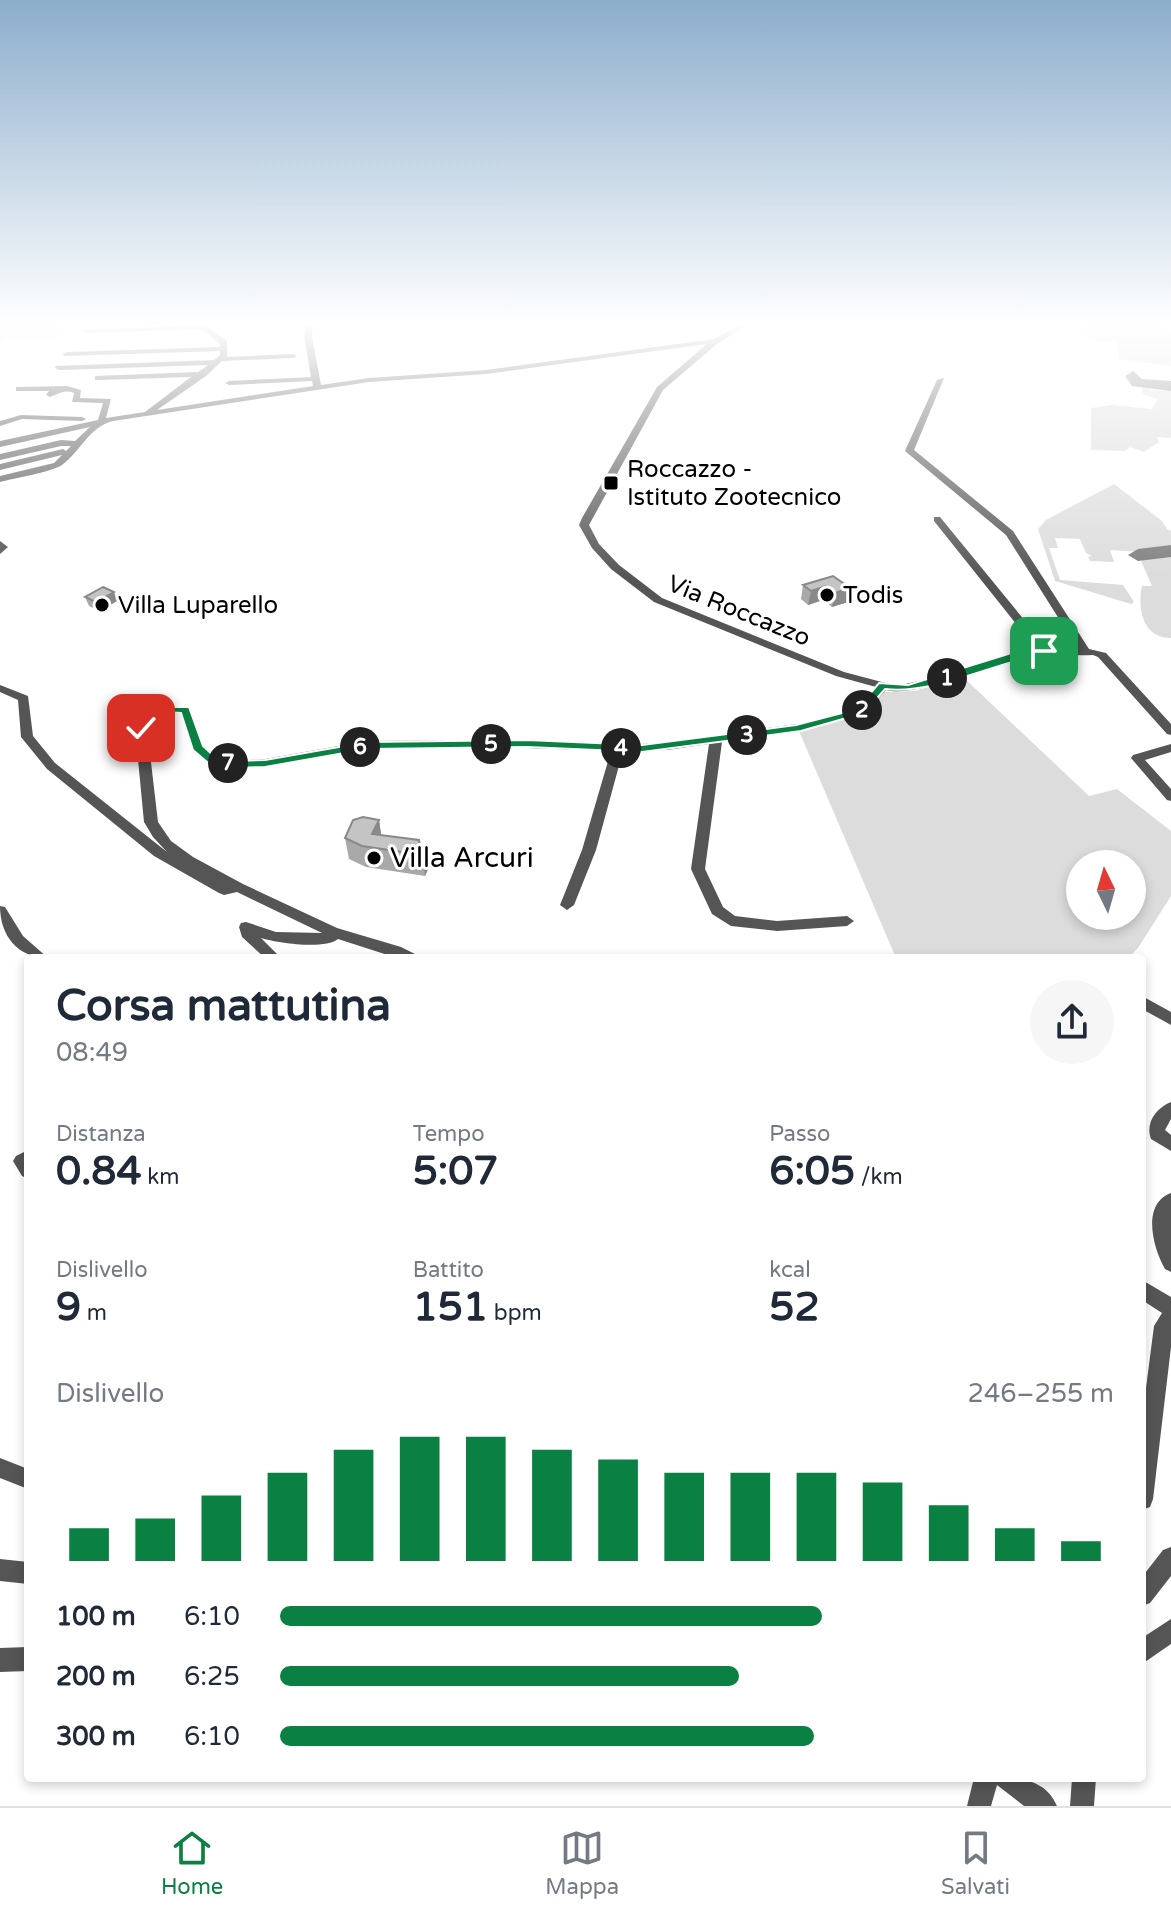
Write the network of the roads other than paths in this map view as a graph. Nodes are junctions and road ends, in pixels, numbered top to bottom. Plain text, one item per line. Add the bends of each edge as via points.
1 (105, 409) edge
2 (154, 409) edge
3 (178, 409) edge
4 (649, 409) edge
5 (928, 409) edge
6 (146, 415) junction
7 (100, 420) junction
8 (0, 424) edge
9 (0, 444) edge
10 (80, 444) junction
11 (66, 452) junction
12 (0, 457) edge
13 (0, 466) edge
14 (0, 479) edge
15 (937, 519) dead end
16 (0, 544) edge
17 (0, 551) edge
18 (1044, 651) junction
19 (1085, 651) junction
20 (883, 686) junction
21 (0, 688) edge
22 (1171, 731) edge
23 (716, 739) junction
24 (618, 748) junction
25 (1171, 748) edge
26 (1171, 797) edge
27 (238, 887) junction
28 (567, 905) dead end
29 (0, 911) edge
30 (847, 921) dead end
31 (335, 933) junction
32 (36, 954) edge
33 (270, 954) edge
34 (402, 954) edge
35 (1146, 1004) edge
36 (1171, 1019) edge
37 (1171, 1109) edge
38 (1171, 1144) edge
39 (1171, 1201) edge
40 (1171, 1263) edge
41 (1146, 1292) edge
42 (1171, 1308) edge
43 (1171, 1316) edge
44 (0, 1468) edge
45 (1146, 1468) edge
46 (24, 1477) edge
47 (1171, 1558) edge
48 (0, 1570) edge
49 (24, 1573) edge
50 (1146, 1590) edge
51 (1171, 1630) edge
52 (1146, 1649) edge
53 (24, 1659) edge
54 (0, 1660) edge
55 (985, 1782) edge
56 (1012, 1782) edge
57 (1084, 1782) edge
58 (979, 1806) edge
59 (1045, 1806) edge
60 (1082, 1806) edge

1 - 7 street
2 - 6 street
3 - 6 street
4 - 20 street, Via Roccazzo via 587,518 586,533 637,586 658,600 840,674
5 - 19 street via 909,451 1010,533
6 - 7 street
7 - 8 street via 21,417
7 - 9 street
7 - 10 street
10 - 11 street
10 - 12 street via 61,443
11 - 13 street
11 - 14 street via 57,465
15 - 18 street
16 - 17 street
18 - 19 street
18 - 20 street via 909,689
19 - 22 street via 1102,655
20 - 23 street via 861,711 797,728
21 - 27 street via 24,698 27,737 51,766 159,853 224,890
23 - 24 street
23 - 30 street via 698,869 717,910 731,921 777,926
24 - 27 street via 367,745 234,765 211,759 197,747 185,709 154,709 142,718 141,728 155,833 166,845
24 - 28 street
25 - 26 street via 1137,758
27 - 31 street
29 - 32 street via 18,940
31 - 33 street via 329,939 275,937 246,927
31 - 34 street
35 - 36 street
37 - 38 street via 1156,1128
39 - 40 street via 1160,1227
41 - 42 street
43 - 45 street via 1164,1326
44 - 46 street
47 - 50 street
48 - 49 street
51 - 52 street
53 - 54 street
55 - 58 street
56 - 59 street
57 - 60 street

